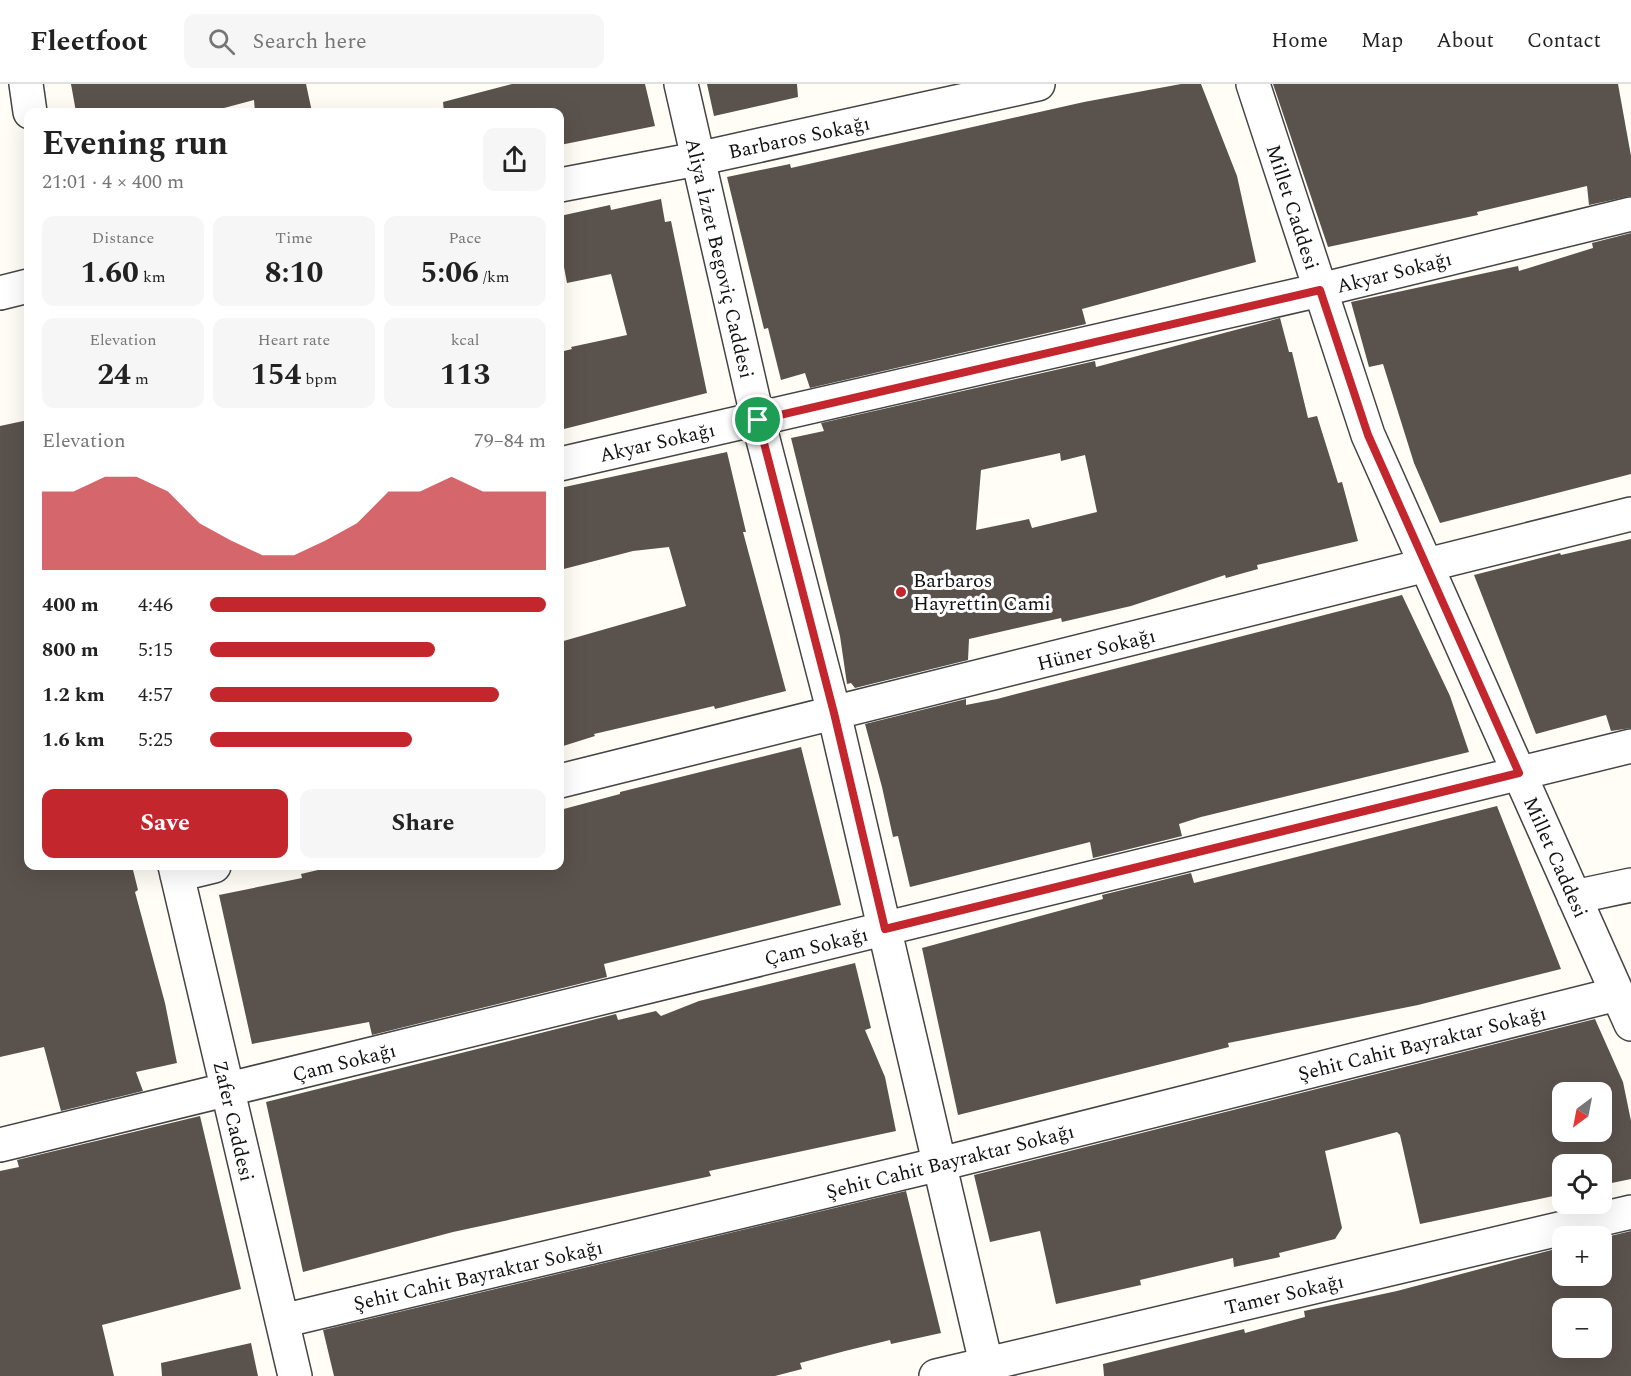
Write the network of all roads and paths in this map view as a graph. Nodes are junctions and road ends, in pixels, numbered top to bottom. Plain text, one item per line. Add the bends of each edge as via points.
1 (26, 84) edge
2 (681, 84) edge
3 (1038, 84) edge
4 (1253, 84) edge
5 (29, 108) edge
6 (697, 159) junction
7 (564, 184) edge
8 (1631, 214) edge
9 (24, 287) edge
10 (1320, 290) junction
11 (0, 294) edge
12 (758, 420) junction
13 (564, 463) edge
14 (1631, 514) edge
15 (1426, 567) junction
16 (834, 713) junction
17 (1631, 746) edge
18 (1519, 773) junction
19 (564, 780) edge
20 (176, 870) edge
21 (1631, 885) edge
22 (1574, 897) junction
23 (885, 929) junction
24 (1617, 994) junction
25 (1631, 1024) edge
26 (227, 1091) junction
27 (0, 1145) edge
28 (940, 1164) junction
29 (1631, 1212) edge
30 (282, 1321) junction
31 (988, 1370) edge
32 (295, 1376) edge
33 (936, 1376) edge

1 - 5 street
2 - 6 street, Aliya İzzet Begoviç Caddesi
3 - 6 street, Barbaros Sokağı
4 - 10 street, Millet Caddesi
6 - 7 street, Barbaros Sokağı
6 - 12 street, Aliya İzzet Begoviç Caddesi
8 - 10 street, Akyar Sokağı
9 - 11 street
10 - 12 street, Akyar Sokağı
10 - 15 street, Millet Caddesi via 1368,435
12 - 13 street, Akyar Sokağı
12 - 16 street, Aliya İzzet Begoviç Caddesi
14 - 15 street, Hüner Sokağı
15 - 16 street, Hüner Sokağı
15 - 18 street, Millet Caddesi
16 - 19 street, Hüner Sokağı
16 - 23 street, Aliya İzzet Begoviç Caddesi
17 - 18 street, Çam Sokağı
18 - 22 street, Millet Caddesi
18 - 23 street, Çam Sokağı
20 - 26 street, Zafer Caddesi
21 - 22 street
22 - 24 street, Millet Caddesi
23 - 26 street, Çam Sokağı
23 - 28 street, Aliya İzzet Begoviç Caddesi
24 - 25 street, Millet Caddesi
24 - 28 street, Şehit Cahit Bayraktar Sokağı
26 - 27 street, Çam Sokağı
26 - 30 street, Zafer Caddesi
28 - 30 street, Şehit Cahit Bayraktar Sokağı
28 - 31 street, Aliya İzzet Begoviç Caddesi
29 - 31 street, Tamer Sokağı
30 - 32 street, Zafer Caddesi
31 - 33 street, Tamer Sokağı

